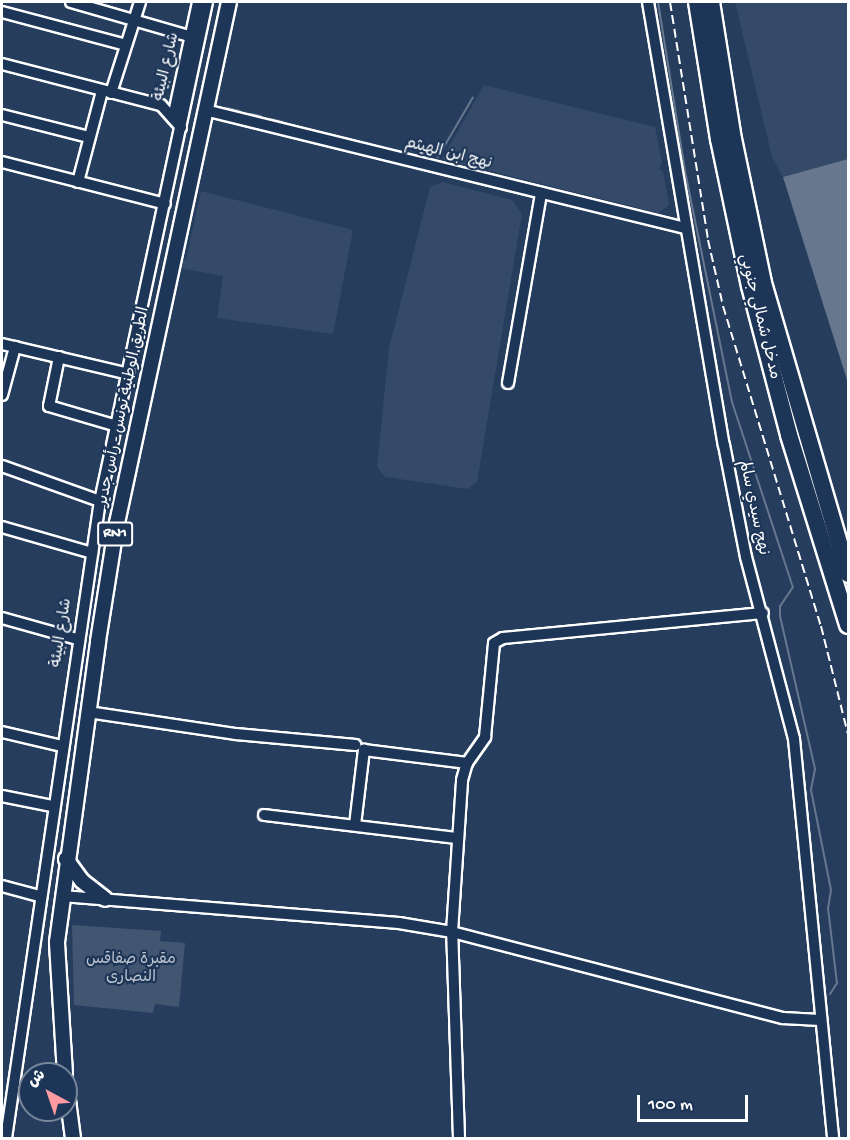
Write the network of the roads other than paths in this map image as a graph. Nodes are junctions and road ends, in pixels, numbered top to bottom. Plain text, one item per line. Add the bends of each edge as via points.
1 (71, 2) edge
2 (140, 2) edge
3 (198, 2) edge
4 (207, 2) edge
5 (229, 2) edge
6 (648, 2) edge
7 (697, 2) edge
8 (711, 2) edge
9 (89, 4) edge
10 (2, 12) edge
11 (134, 20) junction
12 (195, 37) junction
13 (126, 45) junction
14 (2, 64) edge
15 (106, 92) junction
16 (205, 110) junction
17 (2, 115) edge
18 (172, 116) junction
19 (181, 133) junction
20 (89, 137) junction
21 (2, 162) edge
22 (78, 182) junction
23 (542, 193) junction
24 (165, 204) junction
25 (684, 228) junction
26 (2, 344) edge
27 (15, 347) junction
28 (59, 357) junction
29 (129, 374) junction
30 (508, 383) dead end
31 (2, 395) edge
32 (117, 426) junction
33 (2, 466) edge
34 (100, 501) junction
35 (2, 527) edge
36 (92, 553) junction
37 (849, 574) edge
38 (763, 613) junction
39 (2, 618) edge
40 (849, 625) edge
41 (77, 639) junction
42 (88, 712) junction
43 (2, 732) edge
44 (355, 745) dead end
45 (62, 746) junction
46 (467, 763) junction
47 (2, 796) edge
48 (52, 806) junction
49 (264, 815) dead end
50 (355, 825) junction
51 (458, 838) junction
52 (66, 859) junction
53 (2, 886) edge
54 (39, 896) junction
55 (62, 896) junction
56 (105, 899) junction
57 (452, 932) junction
58 (820, 1020) junction
59 (64, 1062) edge
60 (71, 1122) edge
61 (6, 1138) edge
62 (73, 1138) edge
63 (459, 1138) edge
64 (833, 1138) edge

1 - 9 street
2 - 11 street
3 - 12 street, شارع البيئة
4 - 12 street, شارع البيئة
5 - 16 main road, الطريق الوطنية تونس - رأس جدير / RN1
6 - 25 street, نهج سيدي سالم
7 - 40 highway, مدخل شمالي جنوبي via 728,186 757,316 789,435
8 - 37 highway, مدخل شمالي جنوبي via 733,138 763,283
9 - 11 street
10 - 13 street
11 - 12 street
11 - 13 street
12 - 18 street, شارع البيئة
12 - 19 street, شارع البيئة
13 - 15 street
14 - 15 street
15 - 18 street via 161,105
15 - 20 street
16 - 23 street, نهج ابن الهيثم
16 - 42 main road, الطريق الوطنية تونس - رأس جدير / RN1 via 117,523
17 - 20 street
18 - 19 street, شارع البيئة
19 - 24 street, شارع البيئة
20 - 22 street
21 - 22 street
22 - 24 street
23 - 25 street, نهج ابن الهيثم
23 - 30 street
24 - 29 street, شارع البيئة
25 - 38 street, نهج سيدي سالم via 746,557
26 - 27 street
27 - 28 street
27 - 31 street
28 - 29 street
28 - 32 street via 49,406
29 - 32 street, شارع البيئة
32 - 34 street, شارع البيئة
33 - 34 street
34 - 36 street, شارع البيئة
35 - 36 street
36 - 41 street, شارع البيئة
38 - 46 street via 498,639 485,737
38 - 58 street, نهج سيدي سالم via 794,740
39 - 41 street
41 - 45 street, شارع البيئة
42 - 44 street via 236,734
42 - 52 main road, الطريق الوطنية تونس - رأس جدير / RN1
43 - 45 street
45 - 48 street, شارع البيئة
46 - 50 street via 364,750
46 - 51 street
47 - 48 street
48 - 54 street, شارع البيئة
49 - 50 street
50 - 51 street
51 - 57 street
52 - 55 main road, الطريق الوطنية تونس - رأس جدير / RN1
52 - 56 main road via 82,881
53 - 54 street
54 - 61 street, شارع البيئة
55 - 56 street
55 - 59 main road, الطريق الوطنية تونس - رأس جدير / RN1 via 57,983
56 - 57 street via 399,923
57 - 58 street via 783,1018
57 - 63 street
58 - 64 street, نهج سيدي سالم
60 - 62 main road

